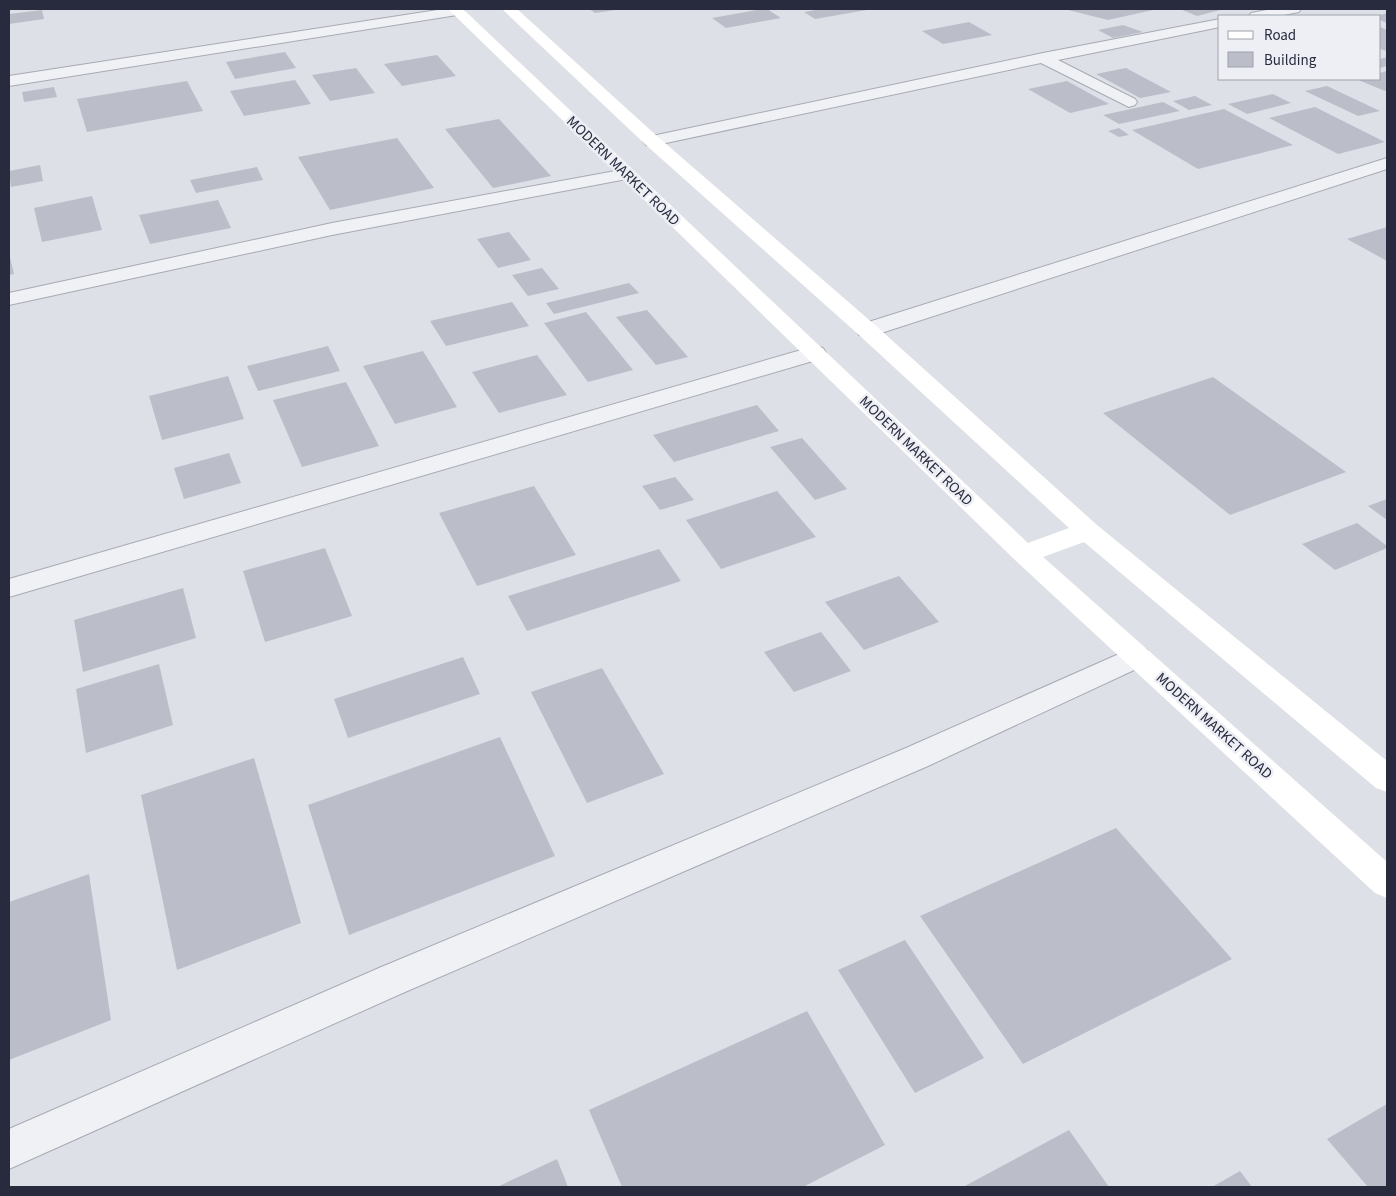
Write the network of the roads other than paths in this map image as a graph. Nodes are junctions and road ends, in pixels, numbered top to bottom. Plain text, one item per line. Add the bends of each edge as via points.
1 (509, 9) edge
2 (1294, 9) edge
3 (456, 10) edge
4 (1261, 15) edge
5 (1218, 23) edge
6 (1043, 58) junction
7 (9, 81) edge
8 (1129, 102) dead end
9 (652, 141) junction
10 (1387, 163) edge
11 (626, 174) junction
12 (9, 299) edge
13 (867, 330) junction
14 (815, 353) junction
15 (1088, 531) junction
16 (1024, 554) junction
17 (9, 588) edge
18 (1137, 656) junction
19 (1387, 778) edge
20 (1387, 884) edge
21 (9, 1149) edge

1 - 9 street
2 - 4 street
3 - 7 street
3 - 11 street, MODERN MARKET ROAD
5 - 6 street
6 - 8 street
6 - 9 street
9 - 13 street
10 - 13 street
11 - 12 street via 332,229
11 - 14 street, MODERN MARKET ROAD
13 - 15 street
14 - 16 street, MODERN MARKET ROAD
14 - 17 street
15 - 16 street
15 - 19 street
16 - 18 street, MODERN MARKET ROAD
18 - 20 street, MODERN MARKET ROAD
18 - 21 street via 917,757 392,980

